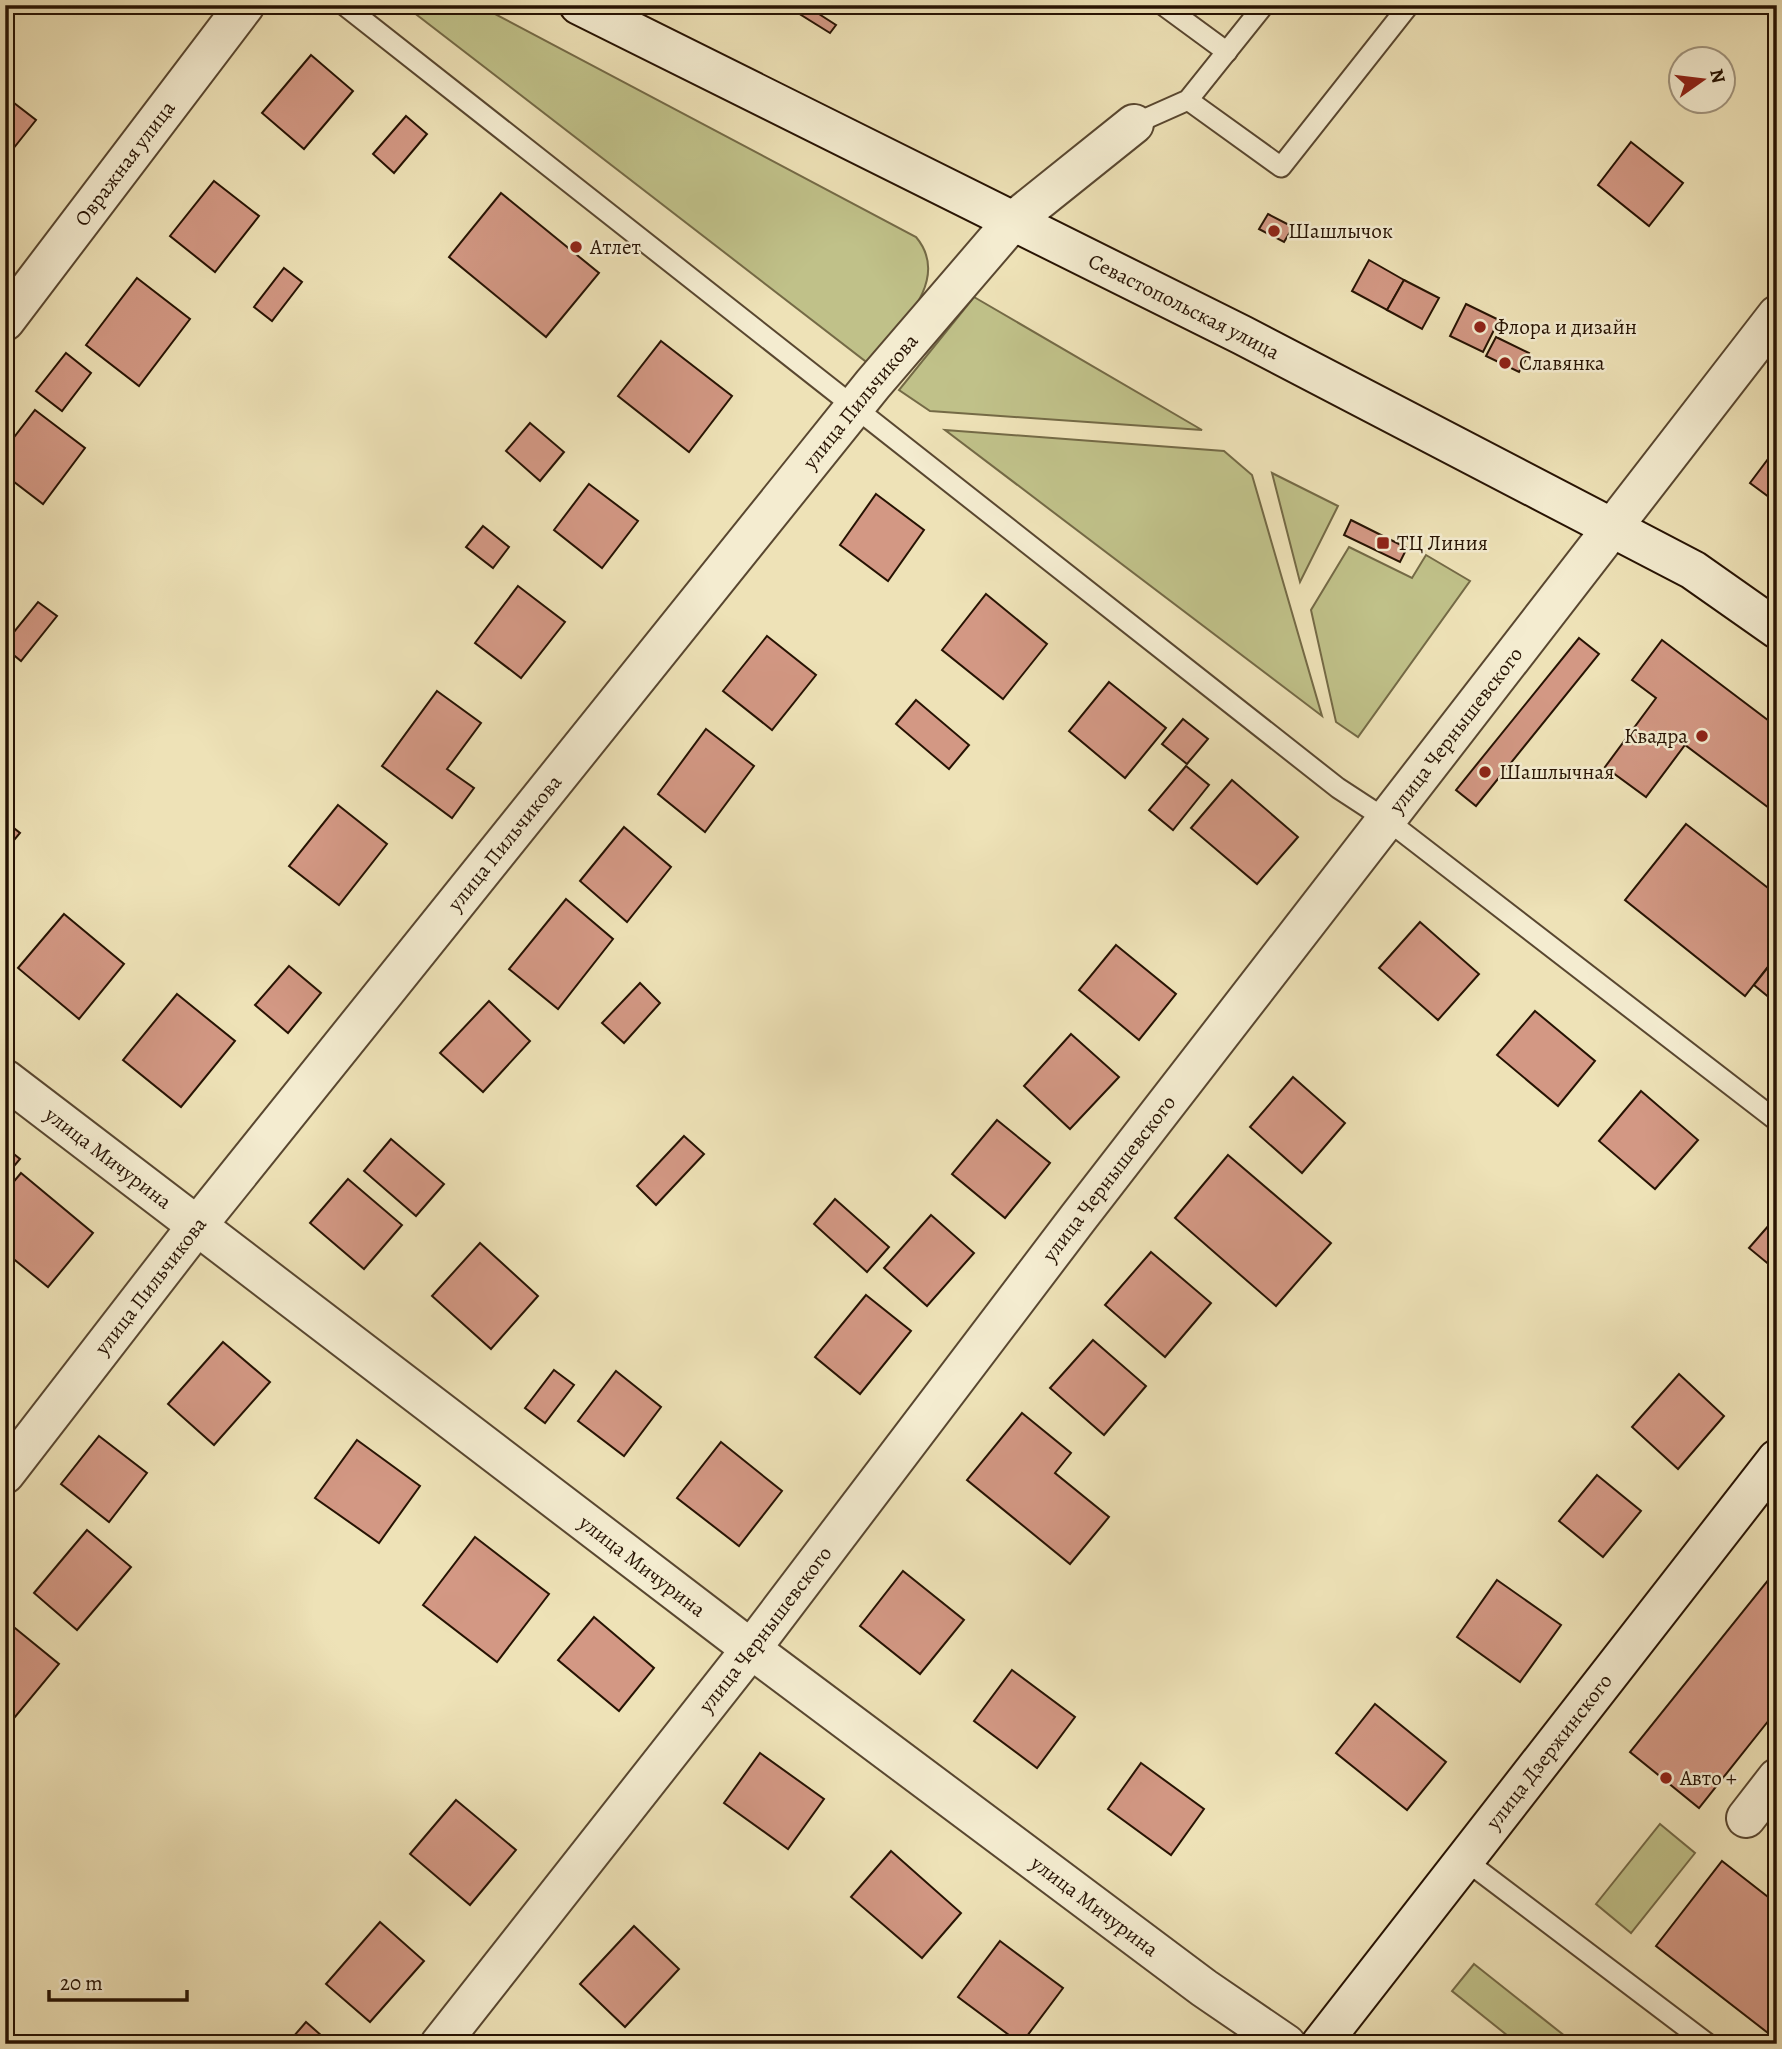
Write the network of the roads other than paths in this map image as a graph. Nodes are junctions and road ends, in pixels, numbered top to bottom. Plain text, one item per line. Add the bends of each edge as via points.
1 (246, 5) edge
2 (344, 5) edge
3 (579, 5) edge
4 (1163, 5) edge
5 (1264, 5) edge
6 (1409, 5) edge
7 (1227, 52) junction
8 (1188, 100) junction
9 (1134, 124) joint
10 (1013, 221) junction
11 (1777, 315) edge
12 (5, 321) edge
13 (855, 407) junction
14 (1612, 529) junction
15 (1777, 629) edge
16 (1387, 820) junction
17 (5, 1079) edge
18 (1777, 1121) edge
19 (196, 1227) junction
20 (1777, 1458) edge
21 (5, 1474) edge
22 (751, 1649) junction
23 (1777, 1778) edge
24 (1746, 1818) dead end
25 (1465, 1860) junction
26 (440, 2044) edge
27 (1286, 2044) edge
28 (1321, 2044) edge
29 (1708, 2044) edge

1 - 12 street, Овражная улица
2 - 13 lane
3 - 10 street, Севастопольская улица
4 - 7 lane
5 - 7 lane
6 - 8 lane via 1281,167
7 - 8 lane
8 - 9 lane
9 - 10 street, улица Пильчикова
10 - 13 street, улица Пильчикова
10 - 14 street, Севастопольская улица
11 - 14 street, улица Чернышевского
13 - 16 lane via 1338,788
13 - 19 street, улица Пильчикова
14 - 15 street, Севастопольская улица via 1693,570
14 - 16 street, улица Чернышевского
16 - 18 lane
16 - 22 street, улица Чернышевского
17 - 19 street, улица Мичурина
19 - 21 street, улица Пильчикова
19 - 22 street, улица Мичурина
20 - 25 street, улица Дзержинского
22 - 26 street, улица Чернышевского
22 - 27 street, улица Мичурина via 1204,1989
23 - 24 street
25 - 28 street, улица Дзержинского
25 - 29 lane

